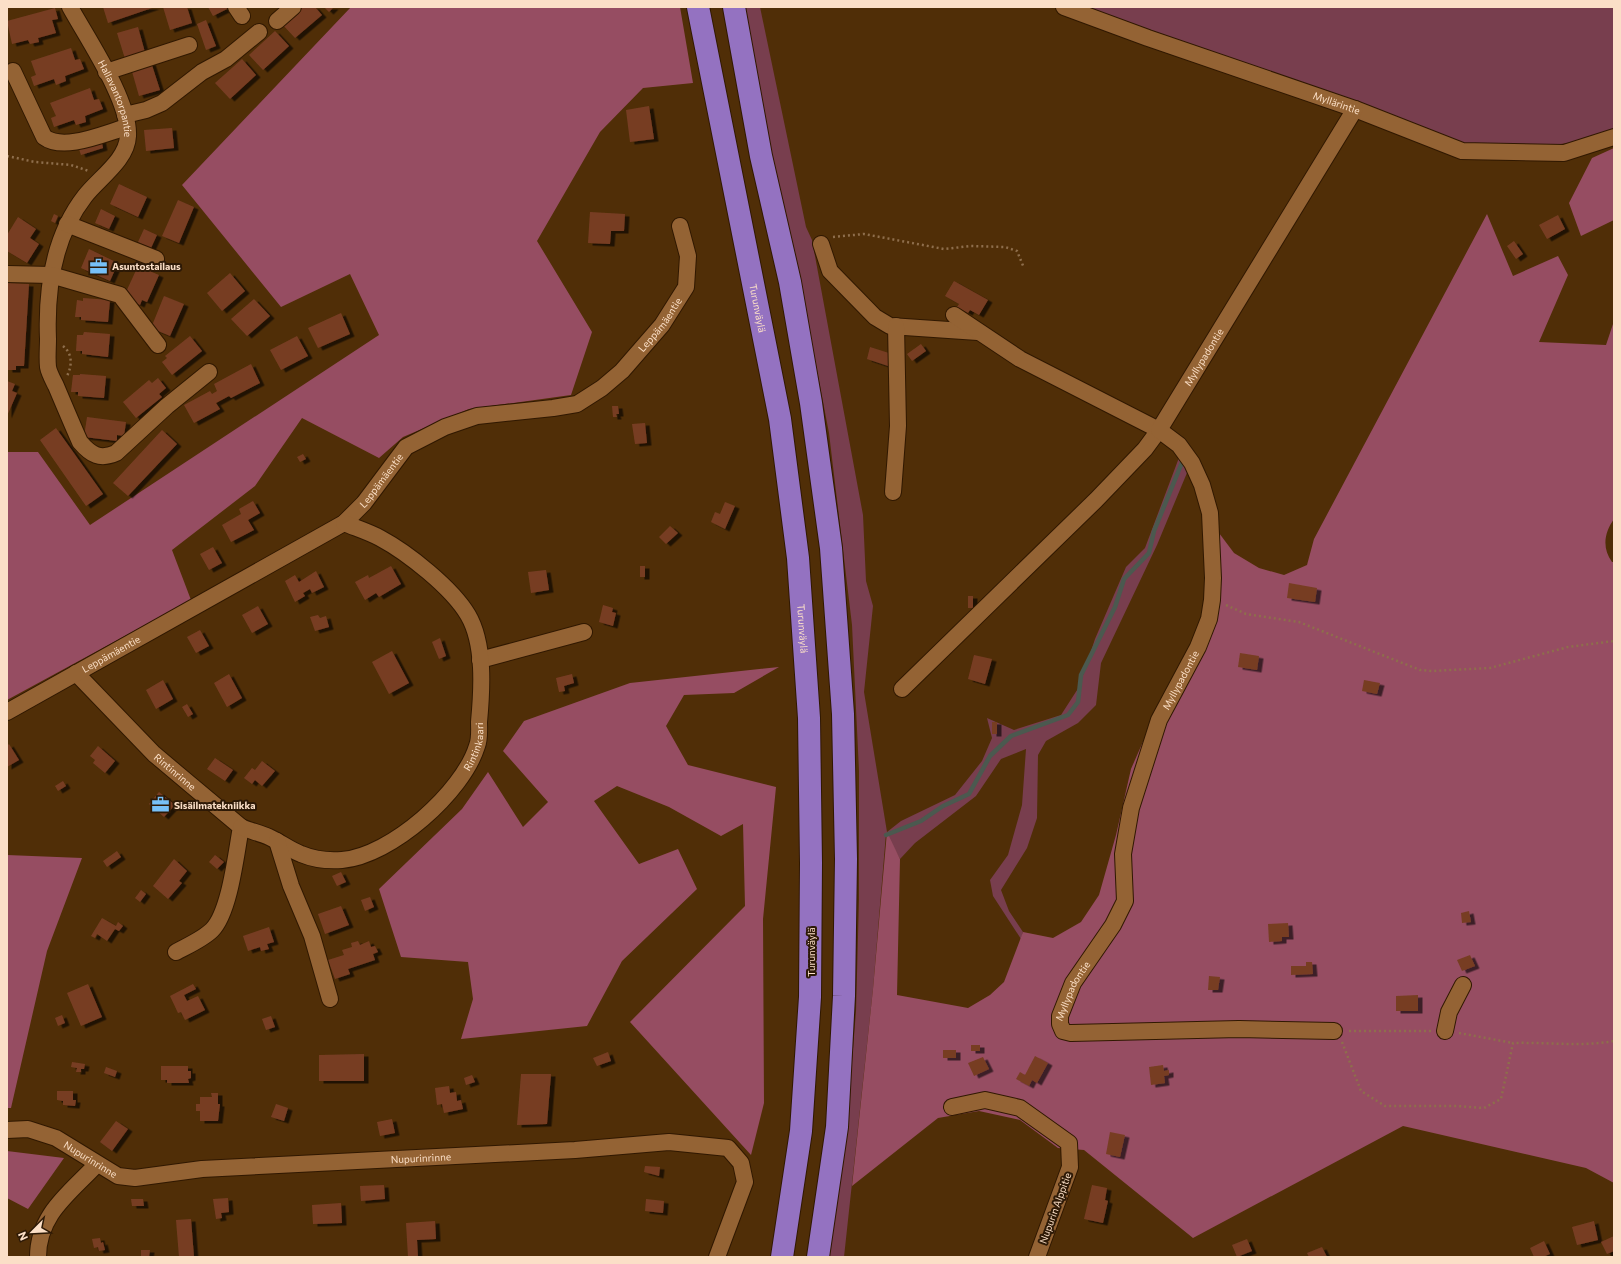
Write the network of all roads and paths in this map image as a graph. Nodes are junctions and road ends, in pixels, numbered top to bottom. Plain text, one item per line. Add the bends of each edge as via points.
1 (70, 7) edge
2 (293, 7) edge
3 (698, 7) edge
4 (734, 7) edge
5 (1064, 7) edge
6 (277, 21) dead end
7 (260, 32) dead end
8 (189, 46) dead end
9 (13, 71) dead end
10 (106, 72) junction
11 (1355, 109) junction
12 (126, 121) junction
13 (1614, 137) edge
14 (7, 156) edge
15 (87, 170) dead end
16 (67, 224) junction
17 (680, 226) dead end
18 (821, 244) joint
19 (156, 258) dead end
20 (1024, 268) dead end
21 (7, 274) edge
22 (51, 275) junction
23 (954, 315) dead end
24 (896, 326) junction
25 (980, 332) junction
26 (158, 345) dead end
27 (209, 372) dead end
28 (1159, 430) junction
29 (893, 492) dead end
30 (344, 523) junction
31 (1212, 600) junction
32 (584, 632) dead end
33 (1614, 641) edge
34 (480, 660) junction
35 (76, 673) junction
36 (902, 690) dead end
37 (7, 712) edge
38 (241, 827) junction
39 (277, 840) junction
40 (176, 952) dead end
41 (1463, 985) dead end
42 (330, 998) dead end
43 (1334, 1031) junction
44 (1445, 1031) junction
45 (1614, 1041) edge
46 (1513, 1043) junction
47 (952, 1107) dead end
48 (7, 1130) edge
49 (98, 1164) junction
50 (38, 1257) edge
51 (717, 1257) edge
52 (782, 1257) edge
53 (818, 1257) edge
54 (1037, 1257) edge

1 - 10 street, Hallavantorpantie
2 - 6 street
3 - 52 highway, Turunväylä via 780,419 798,558 809,711 810,997 801,1131
4 - 53 highway via 761,156 790,282 811,403 830,548 843,714 846,859 844,996 837,1127
5 - 11 street, Myllärintie
7 - 12 street via 162,103
8 - 10 street
9 - 12 street via 44,137 50,141 70,142
10 - 12 street, Hallavantorpantie via 116,90
11 - 13 street, Myllärintie via 1462,151 1564,153
11 - 28 street, Myllypadontie
12 - 16 street, Hallavantorpantie via 126,148 85,197
14 - 15 path via 35,162 71,165
16 - 19 street
16 - 22 street, Hallavantorpantie
17 - 30 street, Leppämäentie via 688,256 686,287 662,325 627,366 602,388 577,404 477,416 445,427 406,447 364,503
18 - 20 path via 829,237 864,234 944,249 971,246 1005,247 1017,251
18 - 24 street via 830,271 875,317 890,326
21 - 22 street
22 - 26 street via 120,295
22 - 27 street, Hallavantorpantie via 47,309 48,367 80,442 89,452 98,457 116,453
23 - 25 street
24 - 25 street
24 - 29 street via 898,426
25 - 28 street via 1020,359
28 - 31 street, Myllypadontie via 1179,445 1202,485 1210,513
28 - 36 street via 1145,449 1096,500
30 - 34 street, Rintinkaari via 379,537 401,550 455,597 469,616 478,643
30 - 35 street, Leppämäentie
31 - 33 path via 1246,614 1299,622 1420,670 1490,668 1568,647
31 - 43 street, Myllypadontie via 1209,619 1198,647 1159,720 1131,808 1123,854 1125,901 1113,925 1073,983 1060,1016 1060,1024 1063,1031 1071,1033 1239,1029
32 - 34 street
34 - 39 street, Rintinkaari via 478,745 464,773 445,797 423,817 385,847 357,858 320,859 300,854
35 - 37 street, Leppämäentie
35 - 38 street, Rintinrinne via 154,754
38 - 39 street, Rintinkaari
38 - 40 street via 223,912 212,930
39 - 42 street via 291,886 312,936
41 - 44 street via 1449,1012
43 - 44 path
43 - 46 path via 1343,1045 1361,1091 1384,1106 1484,1108 1501,1099
44 - 46 path
45 - 46 path via 1574,1045
47 - 54 street, Nupurin Alppitie via 985,1100 1020,1108 1069,1143 1070,1167
48 - 49 street, Nupurinrinne via 28,1129 56,1138
49 - 50 street via 49,1214 41,1233
49 - 51 street, Nupurinrinne via 118,1176 135,1178 202,1169 575,1150 669,1142 728,1148 741,1163 745,1182

